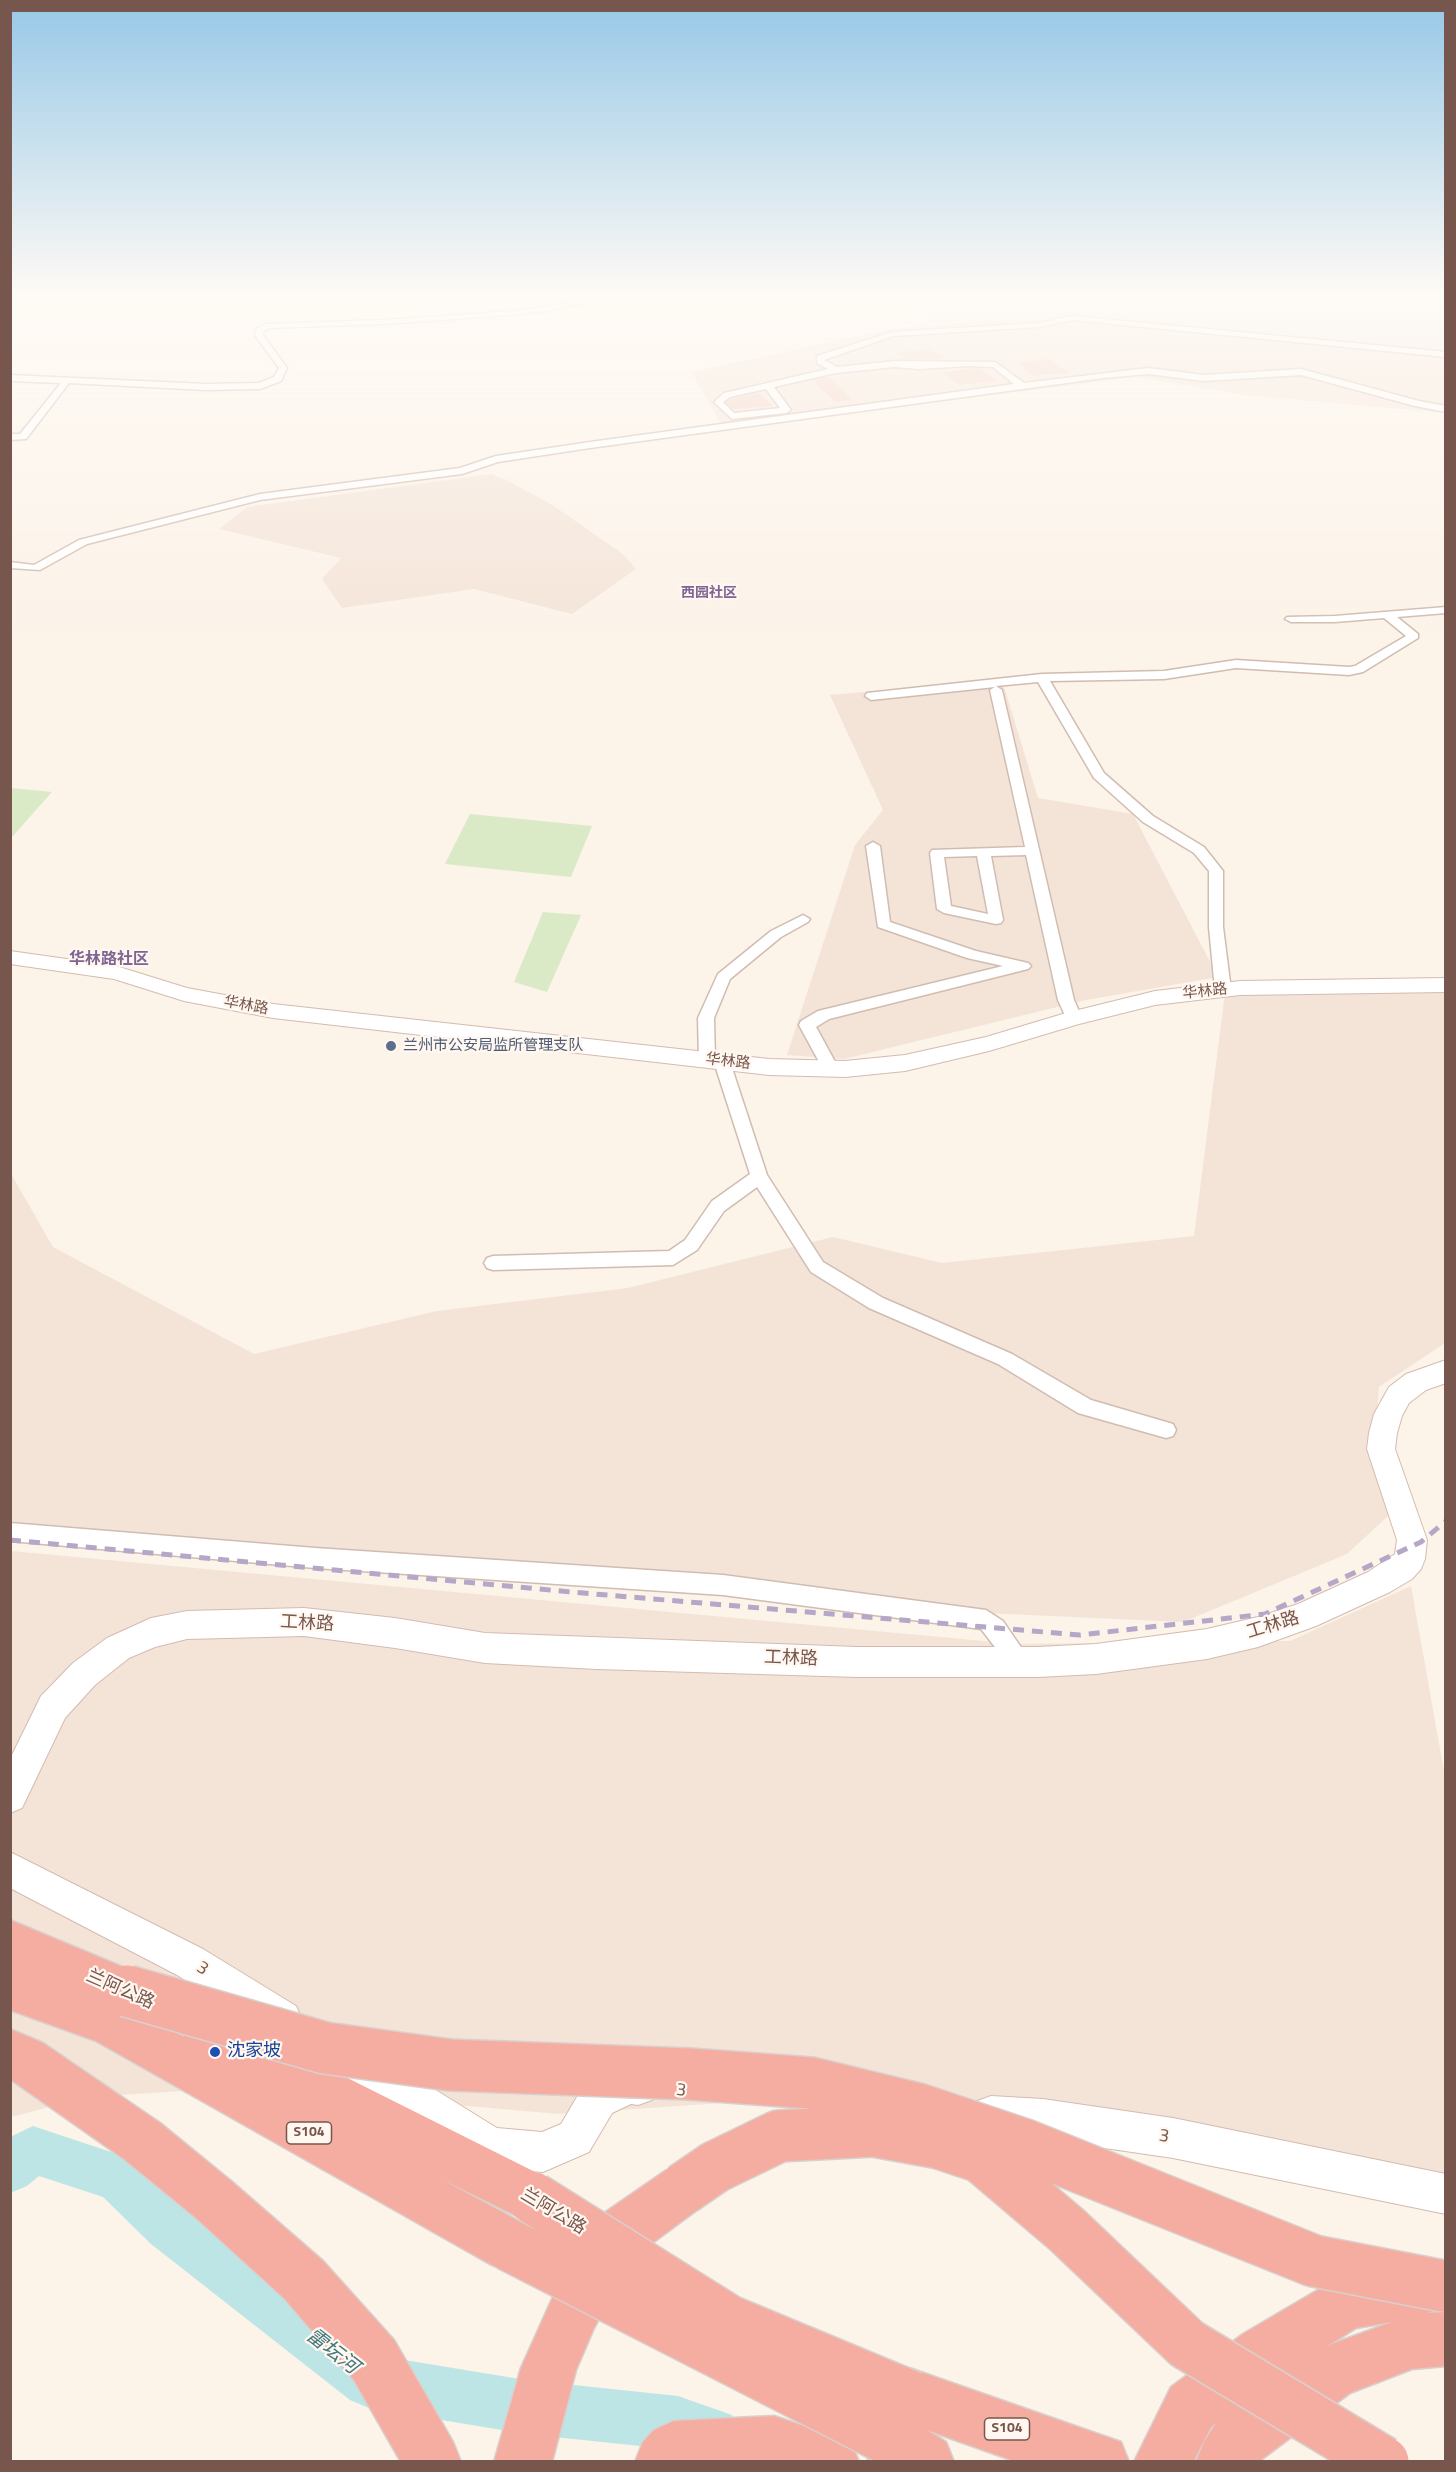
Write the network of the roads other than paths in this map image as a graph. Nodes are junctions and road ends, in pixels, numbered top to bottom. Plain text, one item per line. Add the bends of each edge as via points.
1 (46, 407) edge
2 (723, 407) edge
3 (784, 407) edge
4 (868, 407) edge
5 (10, 437) edge
6 (10, 565) edge
7 (1446, 610) edge
8 (1388, 615) junction
9 (1291, 619) dead end
10 (1042, 678) junction
11 (996, 690) dead end
12 (871, 696) dead end
13 (873, 846) dead end
14 (1033, 851) junction
15 (983, 852) junction
16 (803, 919) dead end
17 (10, 957) edge
18 (1446, 985) edge
19 (1223, 990) junction
20 (1074, 1018) junction
21 (714, 1061) junction
22 (831, 1069) junction
23 (759, 1176) junction
24 (493, 1263) dead end
25 (1446, 1371) edge
26 (1166, 1430) dead end
27 (10, 1532) edge
28 (1020, 1662) junction
29 (10, 1796) edge
30 (10, 1869) edge
31 (10, 1943) edge
32 (10, 1986) edge
33 (118, 2006) junction
34 (10, 2053) edge
35 (1446, 2194) edge
36 (1444, 2286) edge
37 (1446, 2339) edge
38 (433, 2462) edge
39 (523, 2462) edge
40 (663, 2462) edge
41 (831, 2462) edge
42 (926, 2462) edge
43 (1101, 2462) edge
44 (1162, 2462) edge
45 (1224, 2462) edge
46 (1383, 2462) edge

1 - 5 street via 23,437
2 - 3 street via 732,416 786,410
4 - 6 street via 496,459 462,471 260,497 83,542 36,568
7 - 8 street
8 - 9 street
8 - 10 street via 1414,636 1349,671 1236,664 1164,675
10 - 12 street
10 - 19 street via 1099,775 1148,819 1199,850 1216,871 1216,927
11 - 14 street
13 - 22 street via 883,924 972,955 1023,966 824,1015 807,1025
14 - 15 street
14 - 20 street via 1066,1000
15 - 15 street via 937,853 944,909 996,920
16 - 21 street via 776,934 723,977 706,1018
17 - 21 street, 华林路 via 116,973 184,994 273,1011
18 - 19 street, 华林路
19 - 20 street, 华林路 via 1155,998
20 - 22 street, 华林路 via 989,1044 905,1063
21 - 22 street, 华林路
21 - 23 street
23 - 24 street via 718,1206 691,1245 673,1258
23 - 26 street via 817,1267 876,1303 1005,1359 1084,1407
25 - 28 street, 工林路 via 1416,1382 1399,1395 1383,1433 1381,1449 1412,1540 1410,1559 1401,1569 1305,1616 1258,1632 1156,1652
27 - 28 street via 315,1558 723,1585 986,1620
28 - 29 street, 工林路 via 857,1662 596,1654 485,1648 304,1622 187,1625 151,1633 118,1648 84,1674 53,1707
30 - 35 street, 3 via 190,1962 492,2147 543,2152 575,2138 598,2099 631,2085 804,2106 873,2106 1043,2120 1173,2138
31 - 33 highway, 兰阿公路
32 - 33 highway, 兰阿公路
33 - 36 highway, bridge via 325,2048 450,2065 812,2083 918,2109 1025,2145 1314,2261
33 - 42 highway, 兰阿公路 / S104, bridge via 509,2245
33 - 43 highway, 兰阿公路 / S104, bridge via 533,2198 729,2320 912,2397
34 - 38 highway via 26,2060 142,2141 304,2280 374,2360
36 - 44 highway, bridge via 1347,2303 1263,2354 1191,2407
37 - 45 highway via 1412,2342 1332,2372 1236,2443
39 - 46 highway, bridge via 549,2368 574,2309 613,2239 715,2167 778,2136 873,2131 939,2143 981,2157 1067,2230 1187,2344
40 - 41 highway via 674,2450 774,2444

